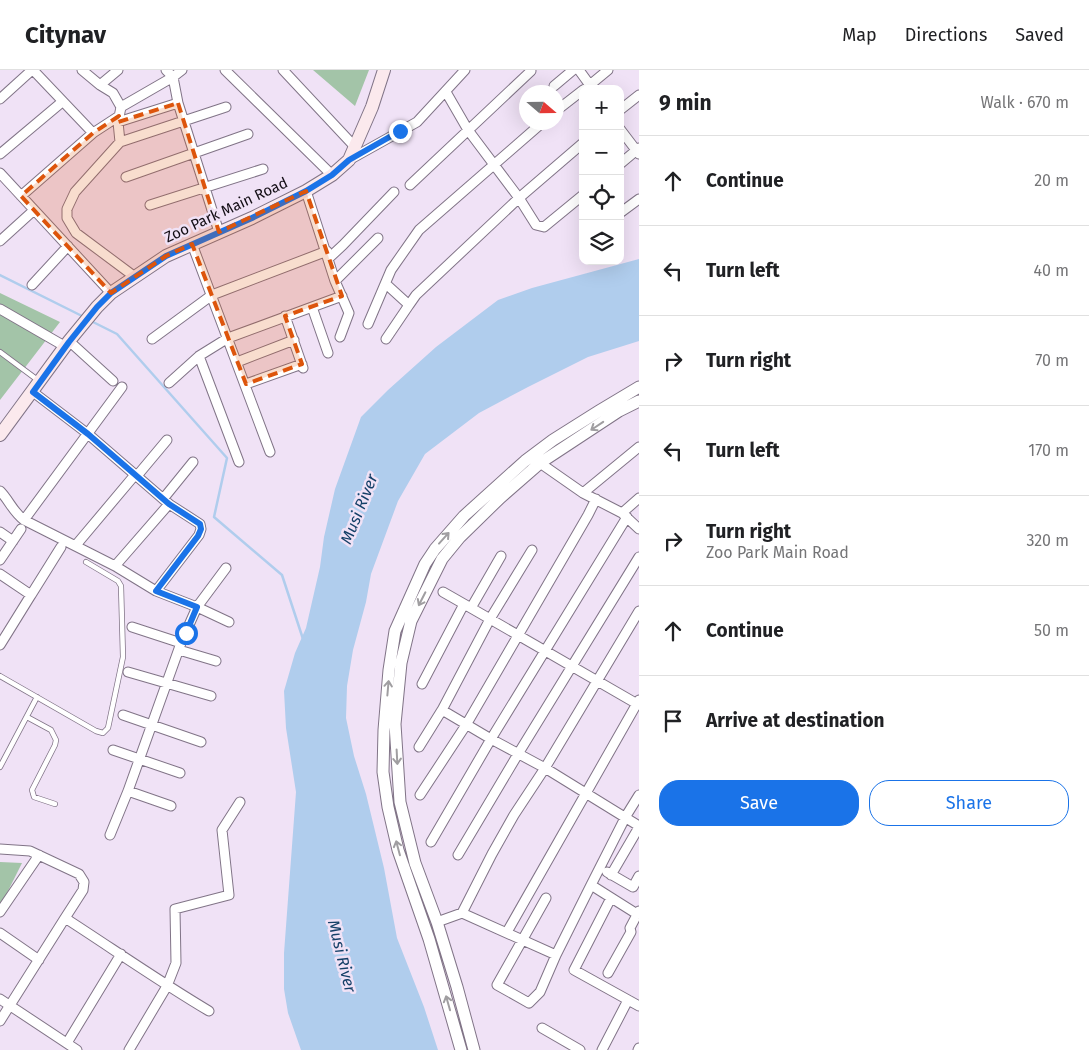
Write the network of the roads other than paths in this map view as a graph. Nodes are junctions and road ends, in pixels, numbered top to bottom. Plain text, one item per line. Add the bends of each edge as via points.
1 (32, 70) edge
2 (82, 70) edge
3 (118, 70) edge
4 (166, 70) edge
5 (182, 70) edge
6 (225, 70) edge
7 (283, 70) edge
8 (384, 70) edge
9 (465, 70) edge
10 (573, 70) edge
11 (579, 70) edge
12 (608, 70) edge
13 (532, 71) edge
14 (173, 77) junction
15 (100, 85) junction
16 (555, 85) edge
17 (586, 85) edge
18 (590, 85) edge
19 (446, 92) junction
20 (579, 94) edge
21 (639, 95) edge
22 (0, 99) edge
23 (62, 102) junction
24 (178, 103) junction
25 (564, 105) edge
26 (226, 107) dead end
27 (624, 107) edge
28 (119, 115) junction
29 (184, 120) junction
30 (468, 130) junction
31 (534, 130) edge
32 (622, 130) edge
33 (93, 133) junction
34 (248, 134) dead end
35 (120, 142) junction
36 (579, 146) edge
37 (355, 147) junction
38 (638, 151) edge
39 (194, 153) junction
40 (0, 154) edge
41 (349, 160) junction
42 (624, 161) edge
43 (493, 165) junction
44 (263, 169) dead end
45 (0, 173) edge
46 (332, 175) junction
47 (126, 177) dead end
48 (410, 185) dead end
49 (204, 188) junction
50 (306, 191) junction
51 (394, 192) dead end
52 (21, 196) junction
53 (519, 198) junction
54 (579, 198) edge
55 (639, 199) edge
56 (150, 205) dead end
57 (624, 210) edge
58 (34, 211) junction
59 (219, 232) junction
60 (378, 238) dead end
61 (0, 241) edge
62 (192, 244) junction
63 (68, 246) junction
64 (328, 254) junction
65 (135, 277) junction
66 (336, 281) junction
67 (32, 284) dead end
68 (386, 284) junction
69 (111, 293) junction
70 (212, 295) junction
71 (342, 296) junction
72 (409, 305) junction
73 (312, 306) junction
74 (0, 309) edge
75 (285, 316) junction
76 (368, 324) dead end
77 (340, 337) dead end
78 (228, 338) junction
79 (152, 339) dead end
80 (386, 339) dead end
81 (294, 340) junction
82 (68, 344) junction
83 (0, 352) edge
84 (328, 353) dead end
85 (200, 356) junction
86 (237, 362) junction
87 (113, 381) dead end
88 (169, 383) dead end
89 (246, 384) junction
90 (36, 387) junction
91 (122, 388) dead end
92 (639, 388) edge
93 (639, 401) edge
94 (2, 427) edge
95 (88, 434) junction
96 (167, 440) dead end
97 (639, 447) edge
98 (270, 452) dead end
99 (193, 462) dead end
100 (239, 462) dead end
101 (540, 463) junction
102 (135, 476) junction
103 (0, 491) edge
104 (583, 493) junction
105 (639, 498) edge
106 (596, 499) junction
107 (166, 502) junction
108 (624, 515) junction
109 (22, 525) junction
110 (639, 529) edge
111 (0, 532) edge
112 (13, 541) junction
113 (76, 545) junction
114 (61, 547) dead end
115 (532, 550) dead end
116 (501, 556) dead end
117 (639, 557) edge
118 (0, 560) edge
119 (86, 562) dead end
120 (116, 566) junction
121 (226, 568) dead end
122 (0, 574) edge
123 (156, 591) junction
124 (443, 592) dead end
125 (31, 595) junction
126 (467, 606) junction
127 (197, 607) junction
128 (639, 611) edge
129 (490, 619) junction
130 (229, 622) dead end
131 (132, 627) dead end
132 (519, 635) junction
133 (0, 644) edge
134 (180, 647) junction
135 (546, 650) junction
136 (216, 660) dead end
137 (572, 667) junction
138 (128, 672) dead end
139 (0, 676) edge
140 (597, 682) junction
141 (422, 684) dead end
142 (167, 685) junction
143 (211, 696) dead end
144 (37, 697) junction
145 (638, 703) edge
146 (442, 710) junction
147 (123, 715) dead end
148 (27, 717) junction
149 (152, 724) junction
150 (466, 725) junction
151 (491, 739) junction
152 (201, 742) dead end
153 (418, 746) dead end
154 (113, 750) dead end
155 (518, 754) junction
156 (140, 759) junction
157 (0, 766) edge
158 (544, 768) junction
159 (180, 773) dead end
160 (128, 791) junction
161 (586, 794) junction
162 (420, 795) dead end
163 (639, 795) edge
164 (240, 802) dead end
165 (54, 804) dead end
166 (171, 806) dead end
167 (626, 816) junction
168 (639, 826) edge
169 (110, 835) dead end
170 (431, 842) dead end
171 (0, 849) edge
172 (39, 855) junction
173 (458, 855) dead end
174 (600, 868) junction
175 (611, 875) junction
176 (639, 876) edge
177 (590, 885) junction
178 (636, 889) edge
179 (546, 898) dead end
180 (612, 898) junction
181 (0, 912) edge
182 (462, 913) junction
183 (638, 913) edge
184 (64, 918) junction
185 (437, 922) junction
186 (507, 932) junction
187 (0, 934) edge
188 (522, 939) junction
189 (121, 954) junction
190 (556, 955) junction
191 (39, 960) junction
192 (450, 964) junction
193 (438, 969) junction
194 (608, 973) dead end
195 (167, 986) junction
196 (0, 999) edge
197 (628, 1000) junction
198 (10, 1006) junction
199 (639, 1006) edge
200 (209, 1011) dead end
201 (0, 1020) edge
202 (542, 1028) dead end
203 (67, 1043) junction
204 (77, 1050) edge
205 (129, 1050) edge
206 (461, 1050) edge
207 (474, 1050) edge
208 (580, 1050) edge
209 (602, 1050) edge

1 - 22 street
1 - 23 street
2 - 15 street
3 - 15 street
4 - 14 street
5 - 14 street
6 - 46 street
7 - 37 street
8 - 37 main road, Zoo Park Main Road
9 - 19 street
10 - 16 street
11 - 17 street
12 - 18 street
13 - 30 street
14 - 24 street
14 - 28 street
15 - 28 street via 113,94
19 - 30 street
19 - 41 street via 417,122
20 - 25 street
21 - 27 street
23 - 33 street
23 - 40 street
24 - 28 street
24 - 29 street
26 - 29 street
28 - 33 street
28 - 35 street
29 - 35 street
29 - 39 street
30 - 43 street
30 - 48 street
31 - 43 street
32 - 38 street
33 - 52 street
34 - 39 street
35 - 65 street via 75,192 67,209 67,218 76,233
36 - 53 street
37 - 41 main road, Zoo Park Main Road
38 - 42 street
39 - 47 street
39 - 49 street
41 - 46 main road, Zoo Park Main Road
43 - 53 street
43 - 68 street via 419,230 390,270
44 - 49 street
45 - 52 street
46 - 50 main road, Zoo Park Main Road
49 - 56 street
49 - 59 street
50 - 59 main road, Zoo Park Main Road
50 - 64 street
51 - 64 street via 343,245
52 - 58 street
53 - 54 street via 534,223 540,227
53 - 72 street
55 - 57 street
58 - 61 street
58 - 63 street
59 - 62 main road, Zoo Park Main Road
60 - 66 street
62 - 65 main road, Zoo Park Main Road via 166,256
62 - 70 street
63 - 67 street
63 - 69 street
64 - 66 street
64 - 70 street
65 - 69 main road, Zoo Park Main Road
66 - 71 street
68 - 72 street
68 - 76 street
69 - 82 main road, Zoo Park Main Road
70 - 78 street
70 - 79 street
71 - 73 street
71 - 77 street via 349,313
72 - 80 street
73 - 75 street
73 - 84 street
74 - 82 street
75 - 78 street
75 - 81 street
78 - 85 street
78 - 86 street
81 - 86 street
81 - 89 street via 303,366
82 - 87 street
82 - 90 main road, Zoo Park Main Road
83 - 90 lane
85 - 88 street
85 - 100 street
86 - 89 street
89 - 98 street
90 - 94 main road, Zoo Park Main Road
90 - 95 street
91 - 95 street
193 -> 92 street via 398,850 383,772 389,670 395,631 425,564 464,516 553,440
93 -> 101 street
95 - 102 street
95 - 109 street
96 - 102 street
97 - 104 street
99 - 107 street
101 - 104 street
101 -> 185 street via 460,537 442,559 411,621 401,663 395,724 400,802 415,863
102 - 107 street
102 - 113 street
103 - 109 street
104 - 106 street
105 - 108 street
106 - 108 street
106 - 132 street
107 - 120 street
107 - 123 street via 196,520 201,529
108 - 110 street
108 - 135 street
109 - 112 street
109 - 113 street
111 - 112 street
112 - 118 street
113 - 120 street
114 - 125 street
115 - 129 street
116 - 126 street
117 - 137 street
119 - 144 lane via 121,586 123,657 108,728 103,733 96,731
120 - 123 street
121 - 127 street
122 - 125 street
123 - 127 street
124 - 126 street
125 - 133 street
126 - 129 street
126 - 141 street
127 - 130 street
127 - 134 street
128 - 140 street
129 - 132 street
129 - 146 street
131 - 134 street
132 - 135 street
132 - 150 street
134 - 136 street
134 - 142 street
135 - 137 street
135 - 151 street
137 - 140 street
137 - 155 street
138 - 142 street
139 - 144 lane
140 - 145 street
140 - 158 street
142 - 143 street
142 - 149 street
144 - 148 lane
145 - 161 street
146 - 150 street
146 - 153 street
147 - 149 street
148 - 157 lane
148 - 165 lane via 50,730 56,740 32,790 34,797
149 - 152 street
149 - 156 street
150 - 151 street
150 - 162 street
151 - 155 street
151 - 170 street
154 - 156 street
155 - 158 street
155 - 173 street
156 - 159 street
156 - 160 street
158 - 161 street
158 - 182 street via 496,846
160 - 166 street
160 - 169 street
161 - 167 street
161 - 186 street
163 - 167 street
164 - 195 street via 222,830 229,895 175,909 176,963
167 - 168 street
167 - 174 street
168 - 175 street
171 - 172 street via 30,851
172 - 181 street
172 - 184 street via 79,874 84,882 83,890
174 - 175 street
174 - 177 street
175 - 178 street
176 - 178 street
177 - 180 street
177 - 190 street
179 - 188 street
180 - 183 street
180 - 197 street via 574,970
182 - 185 street
182 - 186 street
183 - 194 street
184 - 189 street
184 - 191 street
185 - 192 street
186 - 188 street
187 - 191 street
188 - 190 street
188 - 190 street via 497,985 529,1003 540,992
189 - 195 street
189 - 203 street
191 - 198 street
192 - 193 street
192 - 207 street
206 -> 193 street
195 - 200 street
195 - 205 street
196 - 198 street
197 - 199 street
197 - 209 street
198 - 201 street
198 - 203 street
202 - 208 street
203 - 204 street

